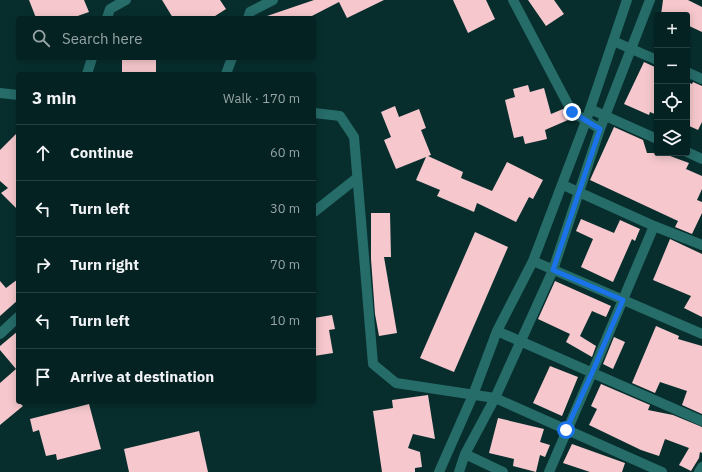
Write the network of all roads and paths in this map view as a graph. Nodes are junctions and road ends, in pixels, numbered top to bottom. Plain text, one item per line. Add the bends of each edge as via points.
1 (126, 0) edge
2 (273, 0) edge
3 (514, 0) edge
4 (627, 0) edge
5 (650, 0) edge
6 (108, 16) edge
7 (249, 16) edge
8 (613, 41) junction
9 (632, 49) junction
10 (654, 59) edge
11 (91, 60) edge
12 (231, 60) edge
13 (88, 72) edge
14 (227, 72) edge
15 (690, 73) edge
16 (702, 79) edge
17 (0, 93) edge
18 (16, 95) edge
19 (590, 109) junction
20 (316, 114) edge
21 (606, 116) junction
22 (586, 121) junction
23 (600, 129) junction
24 (654, 138) edge
25 (690, 153) edge
26 (702, 159) edge
27 (357, 178) junction
28 (563, 185) junction
29 (579, 192) junction
30 (316, 210) edge
31 (654, 226) junction
32 (702, 245) edge
33 (533, 261) junction
34 (553, 270) junction
35 (623, 300) junction
36 (16, 319) edge
37 (498, 331) junction
38 (0, 334) edge
39 (702, 334) edge
40 (521, 342) junction
41 (592, 373) junction
42 (473, 395) junction
43 (495, 398) junction
44 (702, 422) edge
45 (566, 430) junction
46 (465, 454) junction
47 (702, 467) edge
48 (439, 472) edge
49 (459, 472) edge
50 (503, 472) edge
51 (549, 472) edge
52 (662, 472) edge
53 (700, 472) edge

1 - 6 street via 110,9
2 - 7 street via 250,12
3 - 22 street via 572,112
4 - 8 street
5 - 9 street
8 - 9 street
8 - 19 street
9 - 10 street
9 - 21 street
11 - 13 street
12 - 14 street
15 - 16 street
17 - 18 street
19 - 21 street
19 - 22 street
20 - 27 street via 340,116 354,137
21 - 23 street
21 - 24 street
22 - 23 street
22 - 28 street
23 - 29 street
25 - 26 street
27 - 30 street
27 - 42 street via 373,364 396,383
28 - 29 street
28 - 33 street
29 - 31 street
29 - 34 street
31 - 32 street
31 - 35 street
33 - 34 street
33 - 37 street
34 - 35 street
34 - 40 street
35 - 39 street
35 - 41 street
36 - 38 street
37 - 40 street
37 - 42 street
40 - 41 street
40 - 43 street
41 - 44 street
41 - 45 street
42 - 43 street
42 - 48 street
43 - 45 street
43 - 46 street
45 - 51 street
45 - 52 street
46 - 49 street
46 - 50 street
47 - 53 street

